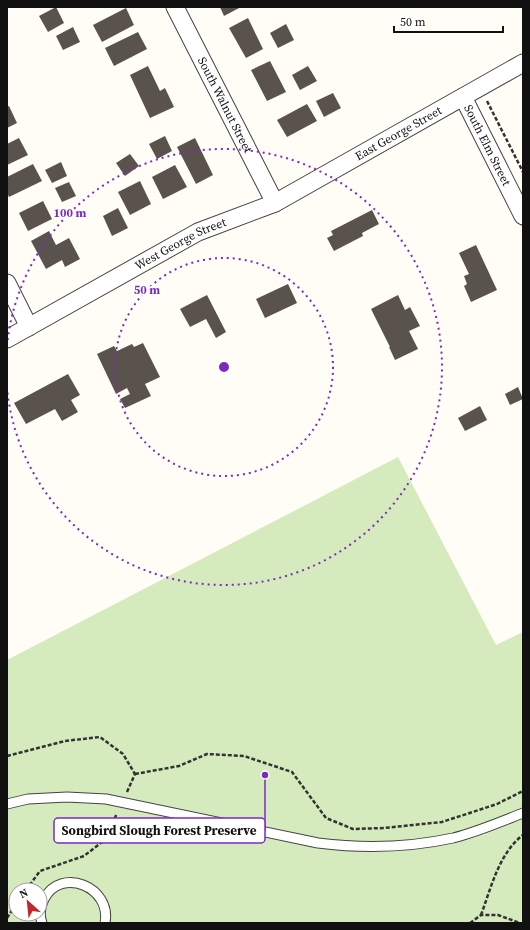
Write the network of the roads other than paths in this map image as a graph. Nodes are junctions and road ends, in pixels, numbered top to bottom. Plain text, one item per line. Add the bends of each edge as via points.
1 (176, 7) edge
2 (523, 64) edge
3 (463, 97) junction
4 (275, 203) junction
5 (523, 216) edge
6 (7, 283) edge
7 (29, 327) junction
8 (7, 339) edge
9 (7, 804) edge
10 (523, 813) edge
11 (42, 923) edge
12 (104, 923) edge

1 - 4 street, South Walnut Street
2 - 3 street, East George Street
3 - 4 street, East George Street
3 - 5 street, South Elm Street
4 - 7 street, West George Street via 198,232
6 - 7 street
7 - 8 street, West George Street
9 - 10 lane via 67,797 106,799 318,843 351,847 418,844 454,837
11 - 12 lane via 41,906 47,893 56,885 69,882 96,891 103,902 106,916

